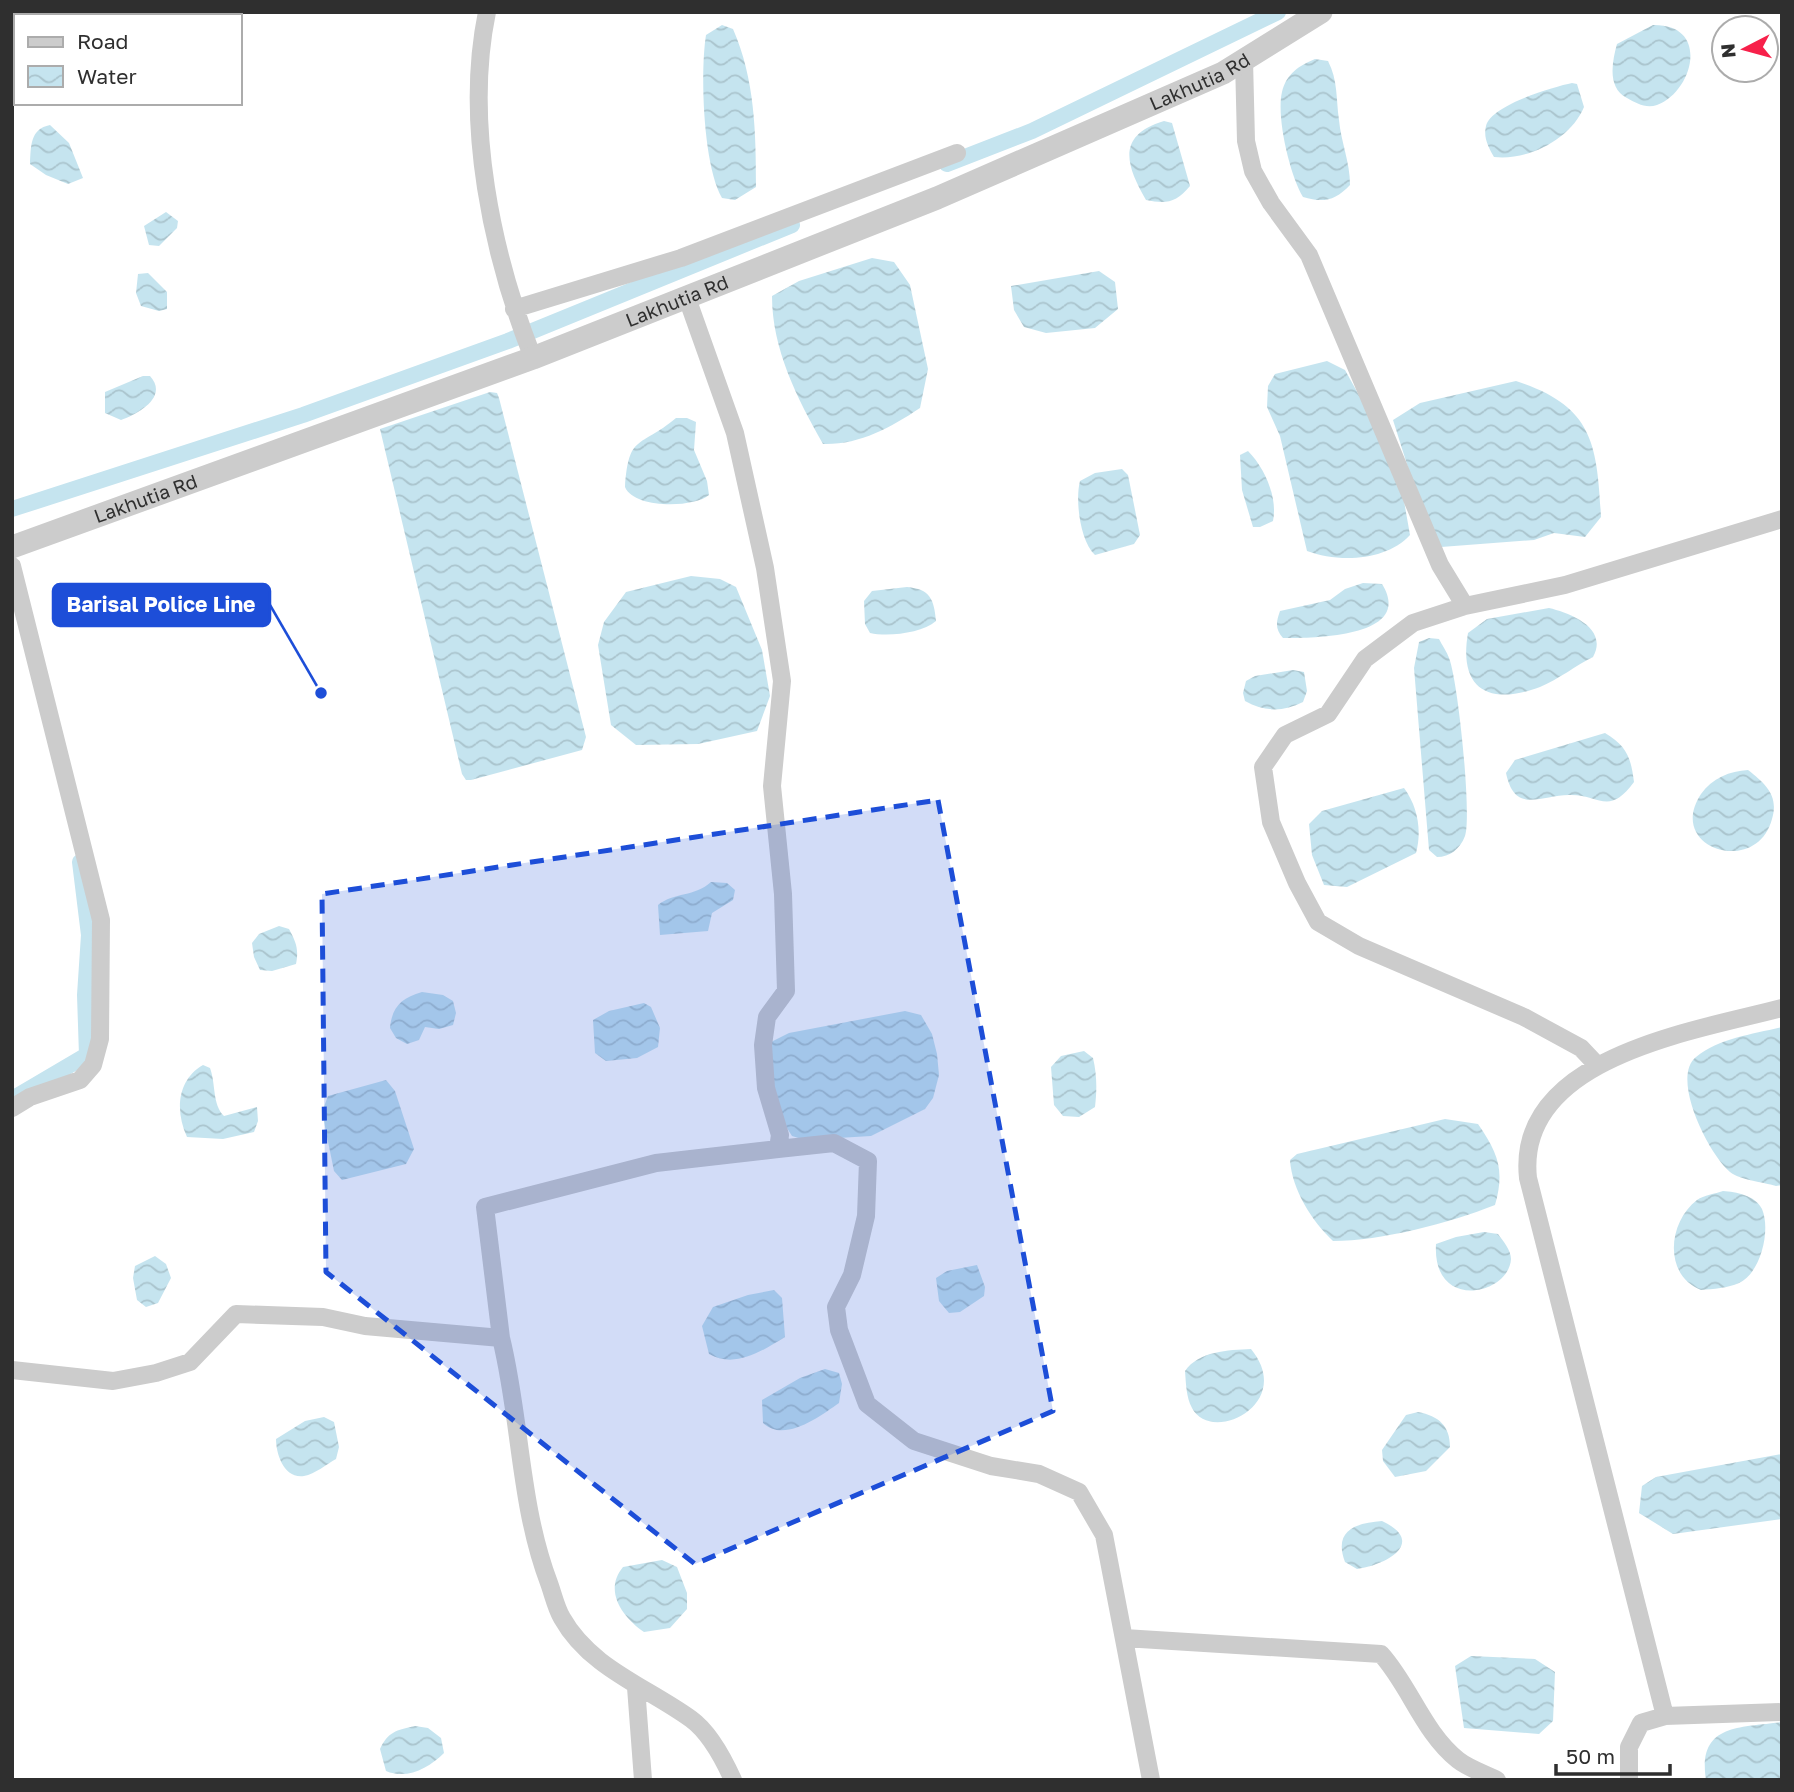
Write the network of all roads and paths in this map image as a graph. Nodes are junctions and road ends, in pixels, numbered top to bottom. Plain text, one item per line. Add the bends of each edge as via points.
1 (487, 12) edge
2 (1321, 12) edge
3 (1244, 60) junction
4 (957, 153) dead end
5 (687, 298) junction
6 (514, 310) junction
7 (533, 358) junction
8 (1782, 519) edge
9 (12, 547) edge
10 (12, 566) edge
11 (1465, 606) junction
12 (1782, 1008) edge
13 (1597, 1065) junction
14 (12, 1108) edge
15 (778, 1149) junction
16 (500, 1338) junction
17 (12, 1370) edge
18 (1124, 1638) junction
19 (636, 1687) junction
20 (1782, 1712) edge
21 (1665, 1716) junction
22 (643, 1780) edge
23 (733, 1780) edge
24 (1151, 1780) edge
25 (1497, 1780) edge
26 (1629, 1780) edge

1 - 6 street via 480,47 478,117 493,224
2 - 3 street, Lakhutia Rd
3 - 5 street, Lakhutia Rd via 937,198
3 - 11 street via 1246,141 1253,171 1309,255 1440,565
4 - 6 street via 681,258
5 - 7 street, Lakhutia Rd
5 - 15 street via 735,433 765,568 782,681 772,786 783,894 786,991 767,1017 763,1045 766,1088 780,1135
6 - 7 street
7 - 9 street, Lakhutia Rd
8 - 11 street via 1565,586
10 - 14 street via 101,920 100,1039 93,1065 80,1080
11 - 13 street via 1413,623 1365,659 1328,714 1285,736 1263,767 1271,822 1318,922 1359,946 1524,1017 1581,1048
12 - 13 street via 1655,1041
13 - 21 street via 1562,1090 1533,1129 1525,1154
15 - 16 street via 656,1163 485,1208
15 - 18 street via 834,1143 868,1161 866,1216 852,1275 836,1307 839,1331 867,1404 914,1441 991,1466 1039,1474 1079,1492 1104,1535
16 - 17 street via 365,1326 323,1317 236,1314 190,1362 156,1373 113,1381
16 - 19 street via 539,1556 562,1619 594,1656
18 - 24 street
18 - 25 street via 1381,1654 1400,1675 1424,1720 1458,1760
19 - 22 street
19 - 23 street via 693,1720 725,1761
20 - 21 street
21 - 26 street via 1642,1723 1629,1747

